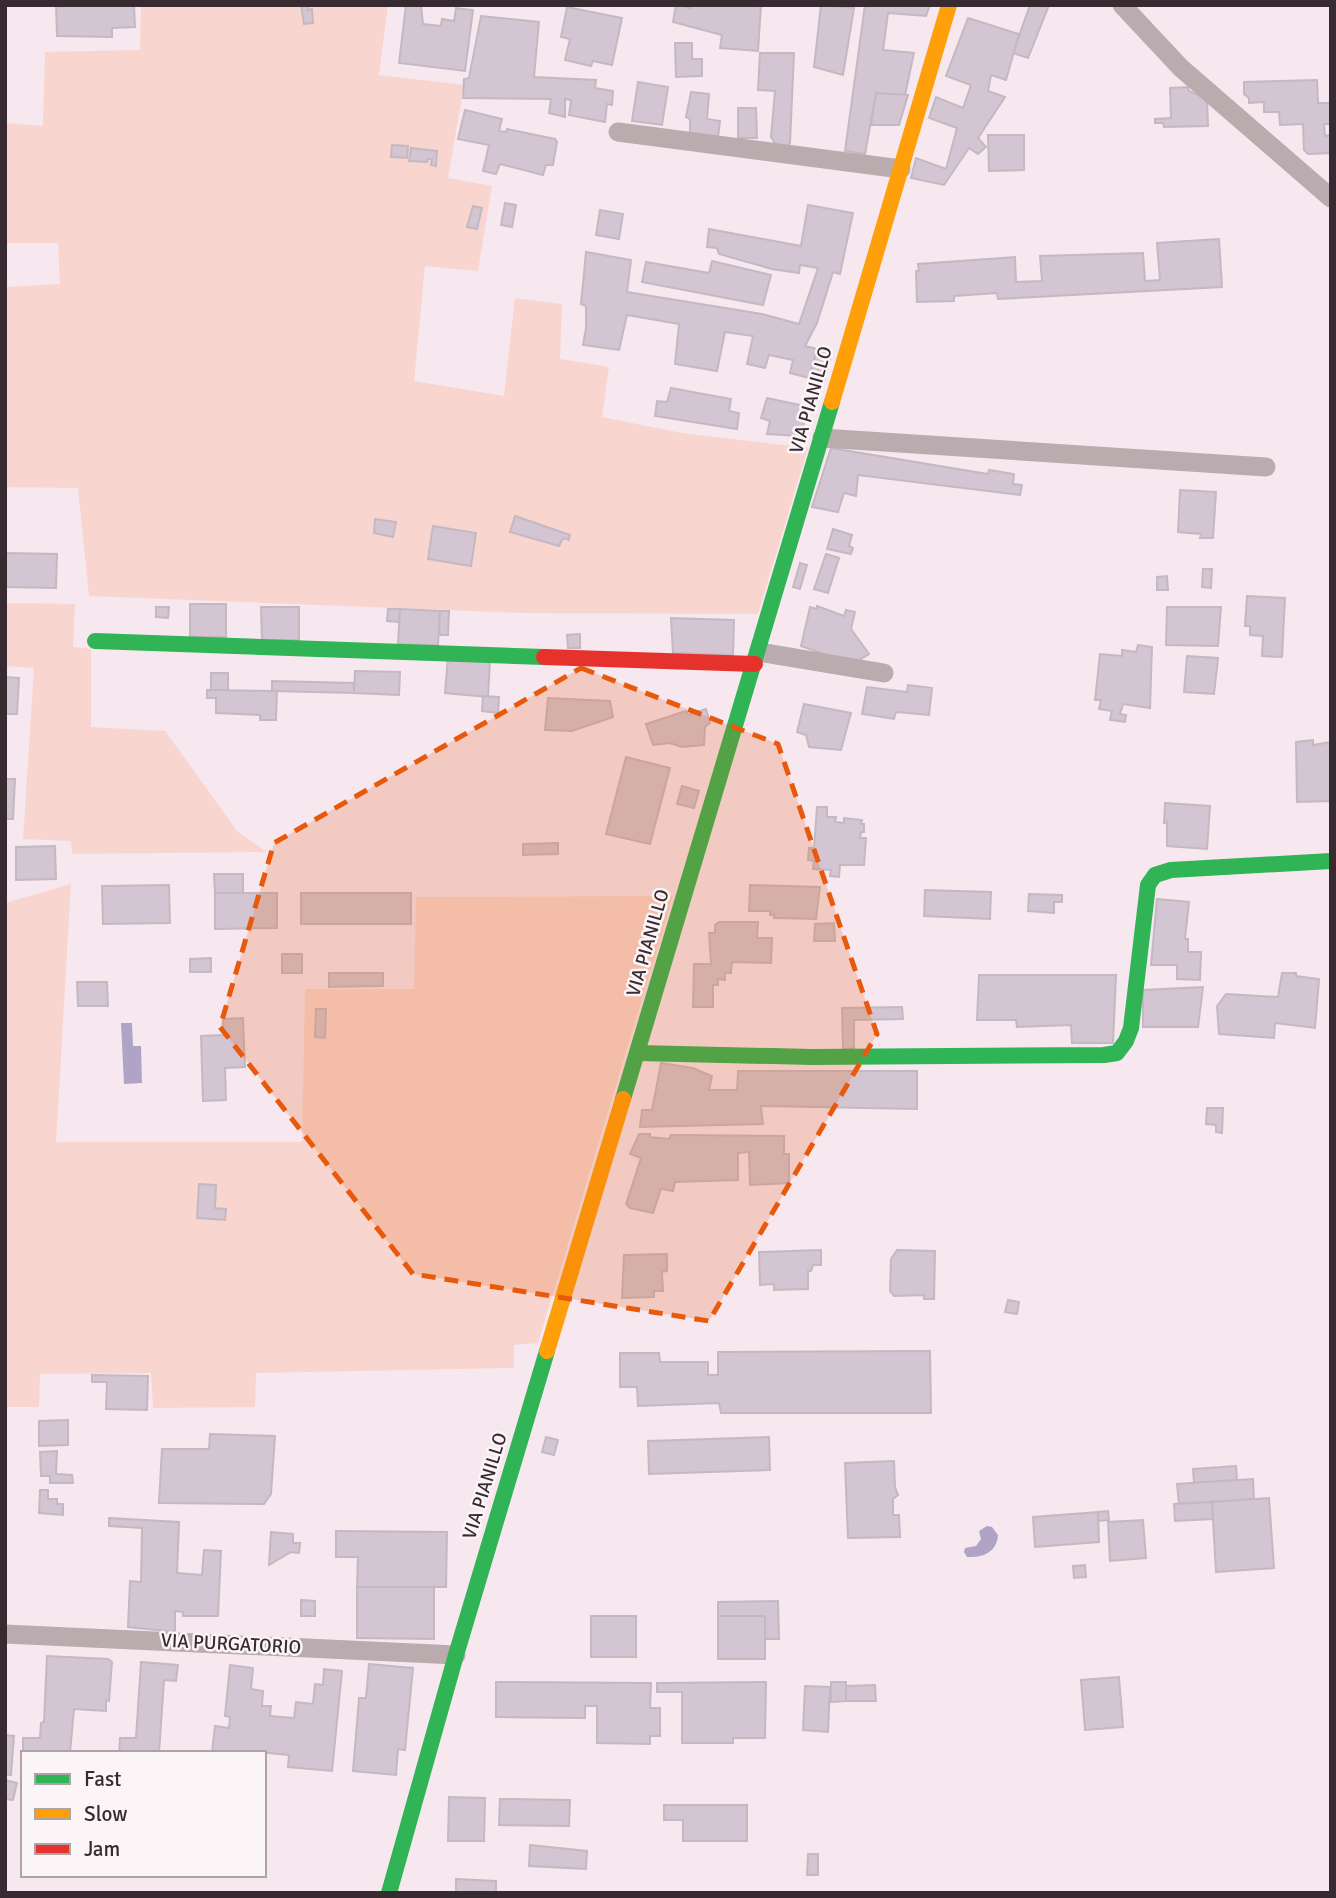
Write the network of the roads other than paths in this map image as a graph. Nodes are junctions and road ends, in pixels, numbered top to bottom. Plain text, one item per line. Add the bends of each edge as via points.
1 (949, 5) edge
2 (1122, 5) edge
3 (618, 132) dead end
4 (901, 169) junction
5 (1331, 198) edge
6 (822, 438) junction
7 (1266, 467) dead end
8 (95, 641) dead end
9 (757, 658) junction
10 (884, 673) dead end
11 (1331, 861) edge
12 (638, 1053) junction
13 (5, 1633) edge
14 (456, 1655) junction
15 (389, 1893) edge

1 - 4 street, VIA PIANILLO
2 - 5 street via 1181,68
3 - 4 street
4 - 6 street, VIA PIANILLO
6 - 7 street
6 - 9 street, VIA PIANILLO
8 - 9 street
9 - 10 street
9 - 12 street, VIA PIANILLO
11 - 12 street via 1171,870 1155,875 1148,885 1131,1028 1117,1052 812,1057
12 - 14 street, VIA PIANILLO
13 - 14 street, VIA PURGATORIO
14 - 15 street, VIA PIANILLO

